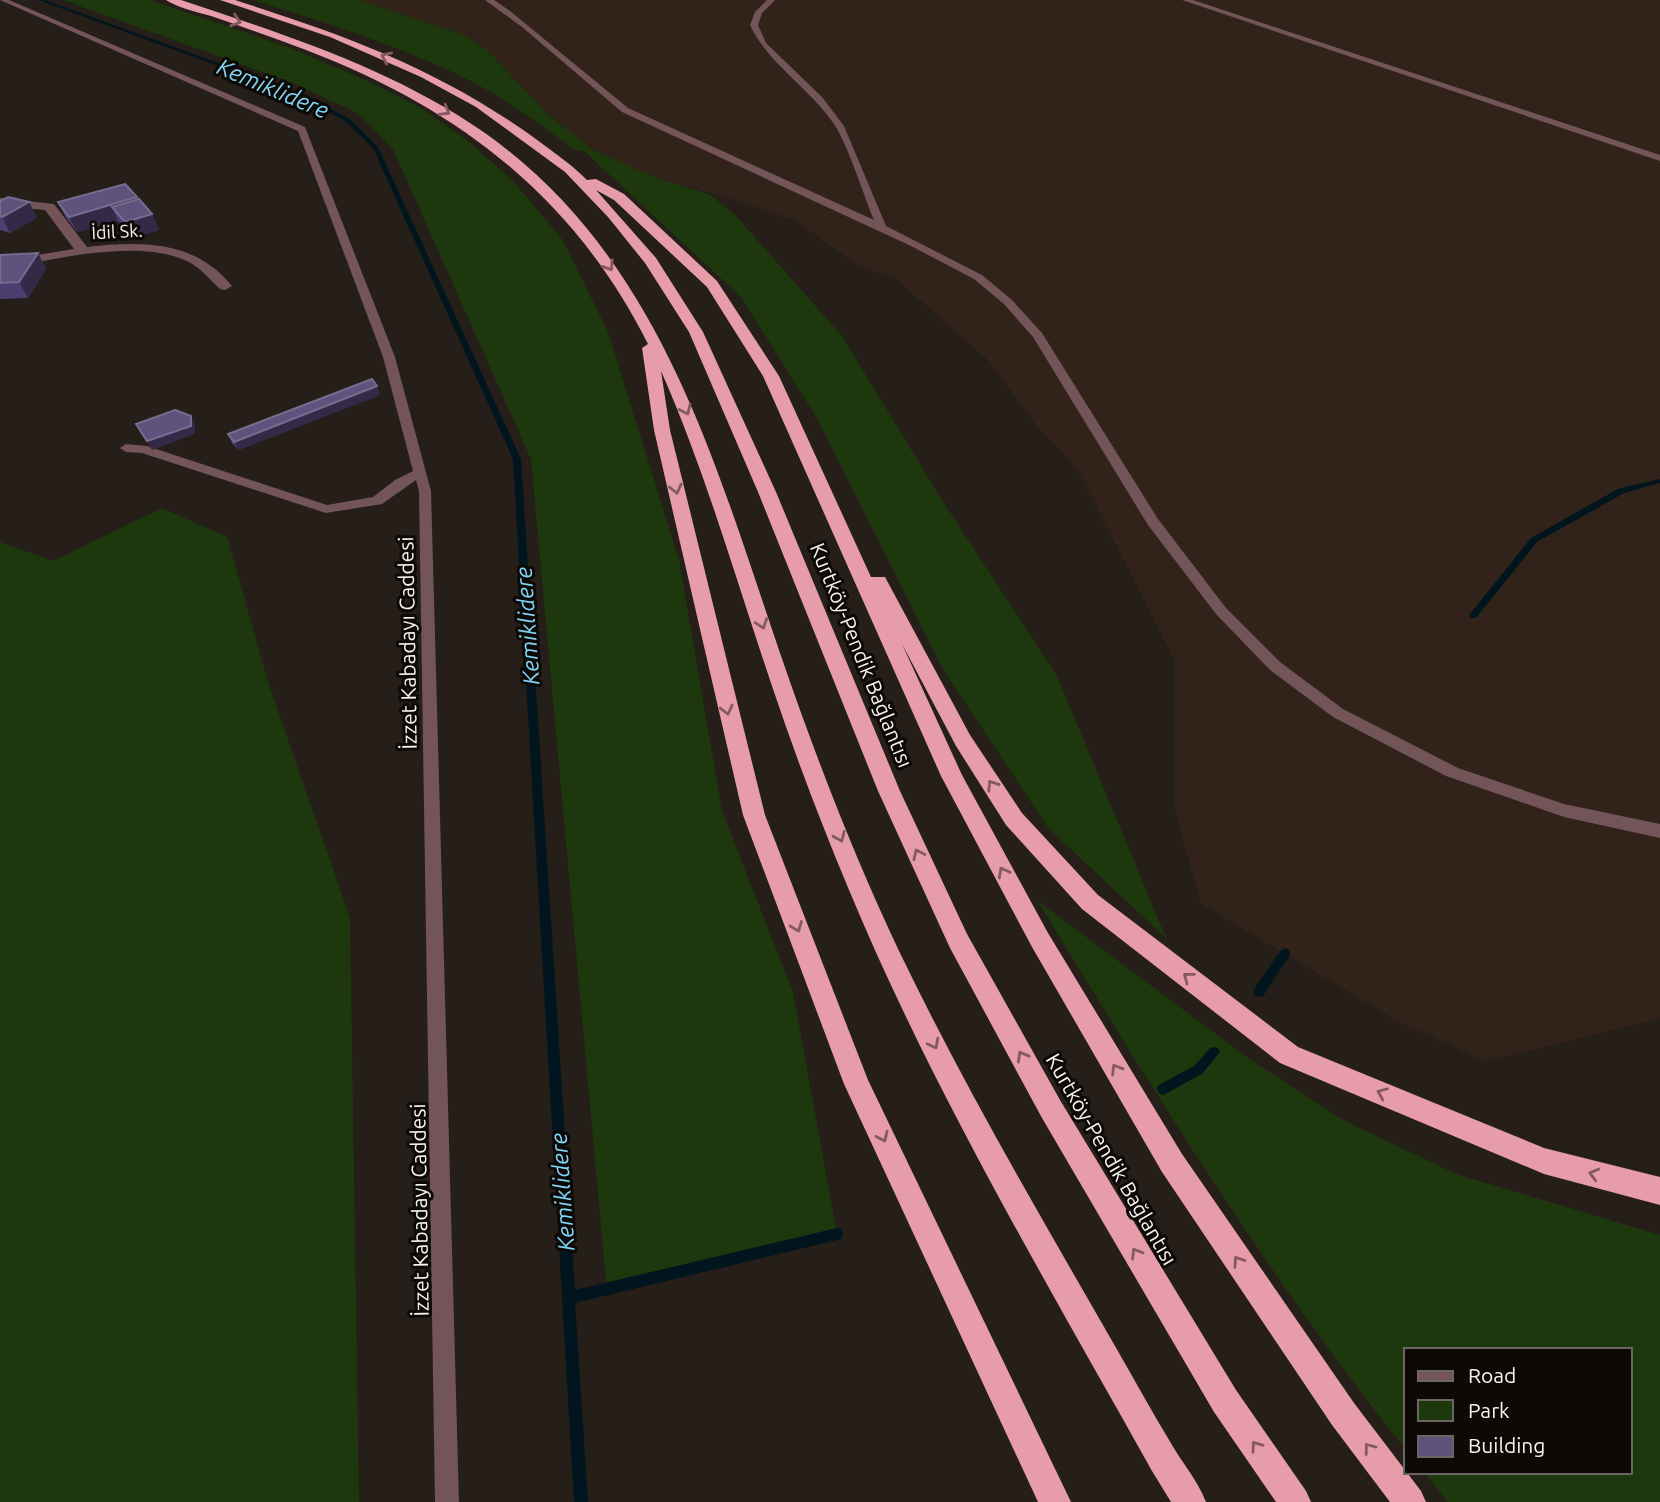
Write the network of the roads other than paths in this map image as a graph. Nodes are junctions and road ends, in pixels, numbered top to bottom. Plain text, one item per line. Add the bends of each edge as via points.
1 (3, 0) edge
2 (171, 0) edge
3 (225, 0) edge
4 (489, 0) edge
5 (771, 0) edge
6 (1186, 0) edge
7 (1660, 158) edge
8 (569, 169) junction
9 (0, 202) edge
10 (882, 229) junction
11 (85, 252) junction
12 (0, 265) edge
13 (225, 286) dead end
14 (646, 326) junction
15 (787, 410) junction
16 (126, 448) dead end
17 (420, 473) junction
18 (1660, 831) edge
19 (1660, 1191) edge
20 (1054, 1496) edge
21 (447, 1502) edge
22 (1190, 1502) edge
23 (1295, 1502) edge
24 (1410, 1502) edge

1 - 17 lane, İzzet Kabadayı Caddesi via 302,129 389,357
2 -> 14 highway via 350,61 448,112 517,164 574,220
8 -> 3 highway, Kurtköy-Pendik Bağlantısı via 480,105 425,75 334,36
4 - 10 lane via 625,110
5 - 10 lane via 754,25 763,44 840,126
6 - 7 lane
8 - 15 highway via 618,197 712,284 771,376
23 -> 8 highway, Kurtköy-Pendik Bağlantısı via 1211,1378 1051,1109 958,941 889,791 696,332 651,261
9 - 11 street via 49,208
10 - 18 lane via 978,277 1030,326 1153,522 1221,611 1275,666 1338,713 1452,772 1564,810
11 - 12 street, İdil Sk.
11 - 13 street, İdil Sk. via 145,248 192,259
14 -> 20 highway via 662,429 754,815 858,1084
14 -> 22 highway via 695,429 820,790 899,975 972,1119
19 -> 15 highway via 1544,1161 1289,1055 1090,902 1014,819 963,740
24 -> 15 highway via 1343,1414 1172,1163 1040,940 952,776
16 - 17 lane via 143,449 326,509 377,501
17 - 21 lane, İzzet Kabadayı Caddesi via 425,491

